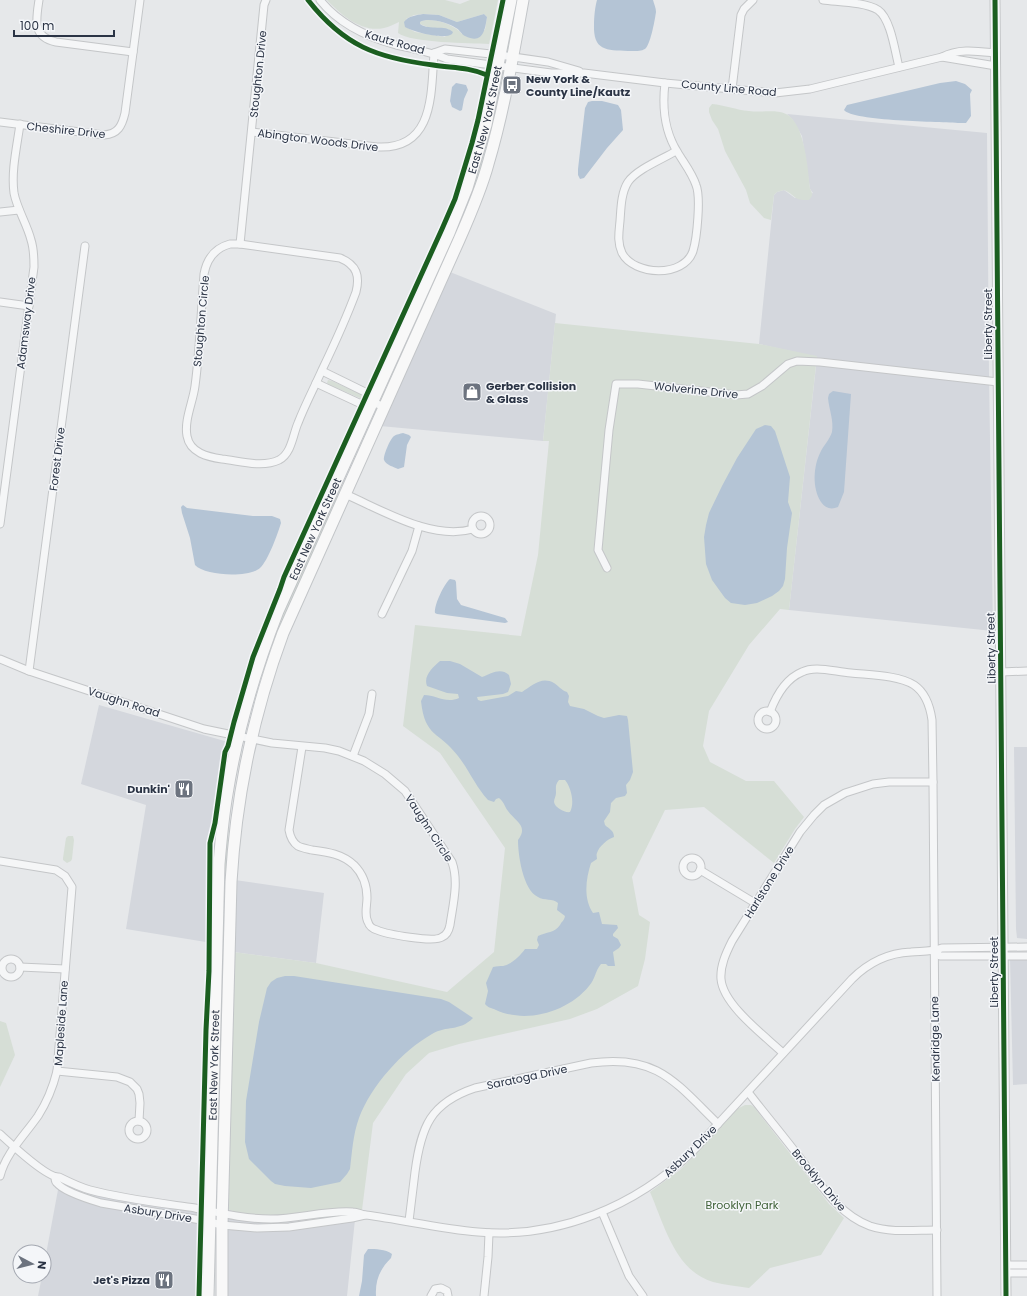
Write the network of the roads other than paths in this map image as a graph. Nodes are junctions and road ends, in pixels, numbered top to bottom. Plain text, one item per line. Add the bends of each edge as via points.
1 (39, 0) edge
2 (140, 0) edge
3 (266, 0) edge
4 (320, 0) edge
5 (511, 0) edge
6 (523, 0) edge
7 (753, 0) edge
8 (824, 0) edge
9 (995, 0) edge
10 (133, 52) junction
11 (996, 53) junction
12 (434, 54) junction
13 (512, 57) junction
14 (942, 57) junction
15 (499, 60) junction
16 (996, 66) junction
17 (899, 67) junction
18 (510, 68) junction
19 (584, 73) junction
20 (665, 83) junction
21 (732, 89) junction
22 (0, 122) edge
23 (20, 124) junction
24 (252, 132) junction
25 (676, 151) junction
26 (19, 210) junction
27 (0, 212) edge
28 (240, 244) junction
29 (85, 246) dead end
30 (0, 302) edge
31 (29, 306) junction
32 (322, 371) junction
33 (998, 382) junction
34 (316, 383) junction
35 (373, 402) junction
36 (384, 407) junction
37 (345, 494) junction
38 (1, 509) edge
39 (0, 524) edge
40 (419, 526) junction
41 (473, 529) dead end
42 (607, 568) dead end
43 (382, 614) dead end
44 (0, 659) edge
45 (29, 671) junction
46 (1027, 671) edge
47 (1001, 672) junction
48 (372, 694) dead end
49 (770, 712) dead end
50 (238, 736) junction
51 (251, 738) junction
52 (302, 747) junction
53 (353, 756) junction
54 (932, 782) junction
55 (0, 861) edge
56 (700, 870) dead end
57 (755, 903) junction
58 (1004, 947) junction
59 (1027, 947) edge
60 (934, 951) junction
61 (1027, 956) edge
62 (1004, 957) junction
63 (20, 967) dead end
64 (65, 969) junction
65 (783, 1053) junction
66 (57, 1071) junction
67 (748, 1092) junction
68 (139, 1121) dead end
69 (718, 1124) junction
70 (0, 1134) edge
71 (14, 1147) junction
72 (0, 1176) edge
73 (55, 1177) junction
74 (602, 1212) junction
75 (222, 1213) junction
76 (365, 1215) junction
77 (210, 1217) junction
78 (409, 1221) junction
79 (222, 1225) junction
80 (937, 1230) junction
81 (489, 1233) junction
82 (1027, 1265) edge
83 (1006, 1269) junction
84 (1027, 1274) edge
85 (208, 1296) edge
86 (222, 1296) edge
87 (431, 1296) edge
88 (448, 1296) edge
89 (484, 1296) edge
90 (643, 1296) edge
91 (937, 1296) edge
92 (1006, 1296) edge

1 - 10 street via 36,23 45,40
2 - 10 street, Cheshire Drive
3 - 24 street, Stoughton Drive
4 - 12 street, Kautz Road via 341,20 370,37
5 - 15 main road, East New York Street
6 - 13 main road, East New York Street
7 - 21 street via 741,15
8 - 17 street via 864,5 878,10 888,23
9 - 11 street, Liberty Street
10 - 23 street, Cheshire Drive via 123,122 111,135
11 - 14 street, County Line Road via 963,51 950,52
11 - 16 street, Liberty Street
12 - 15 street, Kautz Road via 447,59
12 - 15 street, Kautz Road via 445,49
12 - 24 street, Abington Woods Drive via 426,120 412,138 404,143 394,147 377,147
13 - 15 street, Kautz Road
13 - 18 main road, East New York Street
13 - 19 street, County Line Road via 548,62
14 - 16 street, County Line Road
14 - 17 street, County Line Road
15 - 18 street, Kautz Road
15 - 35 main road, East New York Street via 480,145 458,211
16 - 33 street, Liberty Street
17 - 21 street, County Line Road via 810,89 775,93
18 - 19 street, County Line Road via 551,73
18 - 36 main road, East New York Street via 492,148 471,214
19 - 20 street, County Line Road
20 - 21 street, County Line Road
20 - 25 street via 665,123
22 - 23 street, Cheshire Drive
23 - 26 street, Adamsway Drive via 13,178
24 - 28 street, Stoughton Drive
25 - 25 street via 697,187 698,204 693,251 685,263 671,270 637,267 624,256 618,242 622,198 628,182 638,173
26 - 27 street
26 - 31 street, Adamsway Drive via 31,239 34,255
28 - 32 street, Stoughton Circle via 333,257 353,265 358,277 358,286
28 - 34 street, Stoughton Circle via 223,246 206,264 195,385 186,425 188,441 196,452 217,458 259,464 279,460 288,450
29 - 45 street, Forest Drive
30 - 31 street
31 - 38 street, Adamsway Drive
32 - 34 street, Stoughton Circle
32 - 35 street via 367,392
33 - 42 street, Wolverine Drive via 797,361 788,364 748,394 616,384 598,550
33 - 47 street, Liberty Street
34 - 35 street via 359,404
35 - 36 street
35 - 50 main road, East New York Street via 278,611
36 - 37 main road, East New York Street
37 - 40 street
37 - 51 main road, East New York Street via 283,633
38 - 39 street, Adamsway Drive
40 - 41 street via 452,532
40 - 43 street via 412,551
44 - 45 street, Vaughn Road
45 - 50 street, Vaughn Road via 204,729
46 - 47 street
47 - 58 street, Liberty Street
48 - 53 street via 370,714
49 - 54 street, Kendridge Lane via 776,697 787,682 810,670 893,678 913,684 922,692 932,720
50 - 51 street, Vaughn Road
50 - 77 main road, East New York Street via 227,793 219,864
51 - 52 street, Vaughn Circle
51 - 75 main road, East New York Street via 238,806 231,875
52 - 53 street, Vaughn Circle via 325,748
52 - 53 street, Vaughn Circle via 290,830 293,841 298,846 344,857 357,869 366,887 367,922 375,930 437,940 448,932 451,918 456,880 452,862 405,791 374,766
54 - 57 street, Harlstone Drive via 888,782 869,785 845,793 824,805 805,825
54 - 60 street, Kendridge Lane
55 - 64 street, Mapleside Lane via 56,870 65,876 72,887
56 - 57 street
57 - 65 street, Harlstone Drive via 726,952 721,980 734,1007
58 - 59 street, Asbury Drive
58 - 60 street, Asbury Drive via 942,948
58 - 62 street, Liberty Street
60 - 62 street, Asbury Drive via 940,956
60 - 65 street, Asbury Drive via 894,954 865,967
60 - 80 street, Kendridge Lane
61 - 62 street, Asbury Drive
62 - 83 street, Liberty Street
63 - 64 street
64 - 66 street, Mapleside Lane
65 - 67 street, Asbury Drive
66 - 68 street via 117,1077 130,1082 139,1094
66 - 71 street, Mapleside Lane via 43,1107
67 - 69 street, Asbury Drive
67 - 80 street, Brooklyn Drive via 829,1195 849,1215 880,1229
69 - 74 street, Asbury Drive via 670,1172 629,1199
69 - 78 street, Saratoga Drive via 670,1079 652,1068 628,1062 591,1063 475,1088 445,1102 432,1116 425,1129 418,1148
70 - 71 street, Asbury Drive
71 - 72 street, Mapleside Lane
71 - 73 street, Asbury Drive
73 - 77 street, Asbury Drive via 88,1189
73 - 77 street, Asbury Drive via 57,1184 101,1203
74 - 81 street, Asbury Drive via 550,1228
74 - 90 street via 629,1276
75 - 76 street, Asbury Drive via 270,1219 341,1212
75 - 77 street, Asbury Drive
75 - 79 main road, East New York Street
76 - 78 street, Asbury Drive
76 - 79 street, Asbury Drive via 267,1229
77 - 79 street, Asbury Drive
77 - 85 main road, East New York Street
78 - 81 street, Asbury Drive
79 - 86 main road, East New York Street
80 - 91 street, Kendridge Lane
81 - 89 street
82 - 83 street
83 - 84 street
83 - 92 street, Liberty Street
87 - 88 street via 435,1289 441,1288 447,1291

